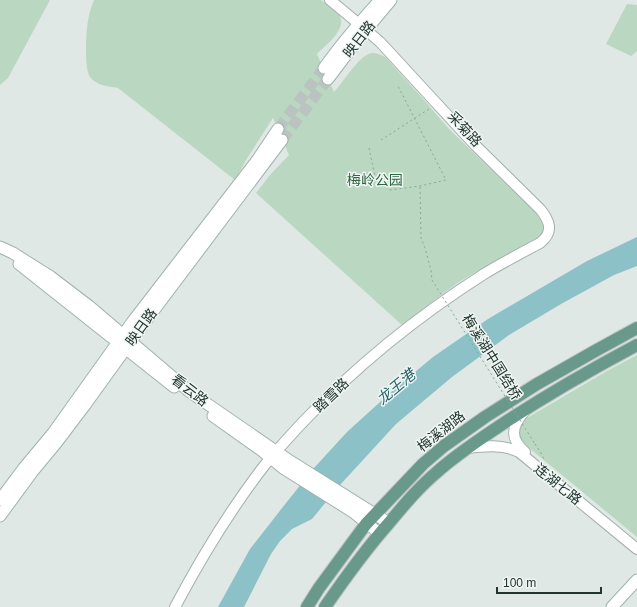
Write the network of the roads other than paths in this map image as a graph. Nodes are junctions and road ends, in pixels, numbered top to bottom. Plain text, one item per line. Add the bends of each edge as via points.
1 (330, 0) edge
2 (337, 0) edge
3 (380, 0) edge
4 (391, 0) edge
5 (364, 25) junction
6 (324, 68) tunnel mouth
7 (328, 79) tunnel mouth
8 (280, 135) tunnel mouth
9 (545, 241) junction
10 (0, 247) edge
11 (0, 253) edge
12 (637, 328) edge
13 (124, 342) junction
14 (637, 345) edge
15 (530, 406) junction
16 (467, 448) junction
17 (276, 456) junction
18 (4, 491) edge
19 (0, 500) edge
20 (356, 509) junction
21 (375, 515) junction
22 (0, 516) edge
23 (388, 523) junction
24 (366, 524) junction
25 (379, 533) junction
26 (637, 542) edge
27 (637, 549) edge
28 (637, 580) edge
29 (637, 590) edge
30 (176, 607) edge
31 (180, 607) edge
32 (307, 607) edge
33 (324, 607) edge
34 (612, 607) edge
35 (622, 607) edge

1 - 5 street
2 - 5 street
3 - 5 main road, 映日路
4 - 5 main road, 映日路
5 - 6 main road, 映日路 via 335,52
5 - 7 main road, 映日路
5 - 9 street, 采菊路 via 475,145 545,215 549,229
5 - 9 street, 采菊路 via 548,214 552,229
8 - 13 main road, 映日路 via 258,158
9 - 17 street, 踏雪路 via 542,246 469,288 416,326 342,390
10 - 13 main road, 看云路 via 51,277 89,306
11 - 13 main road, 看云路 via 15,261
12 - 21 main road, 梅溪湖路 via 537,384 468,428 423,464
13 - 17 main road, 看云路 via 199,407 261,450
13 - 18 main road, 映日路
13 - 22 main road, 映日路 via 76,417
14 - 15 main road
15 - 16 main road
15 - 26 street, 连湖七路 via 516,422 514,428 517,444
16 - 23 main road via 437,472
16 - 27 street, 连湖七路 via 496,446 519,452
17 - 20 main road, 看云路
17 - 30 street, 踏雪路 via 264,466 221,527
17 - 31 street, 踏雪路 via 228,523 193,580
18 - 19 main road, 映日路
20 - 21 main road
20 - 24 main road
21 - 23 main road
21 - 24 main road, 梅溪湖路
23 - 25 main road
24 - 25 main road
24 - 32 main road, 梅溪湖路
25 - 33 main road
28 - 34 main road
29 - 35 main road

